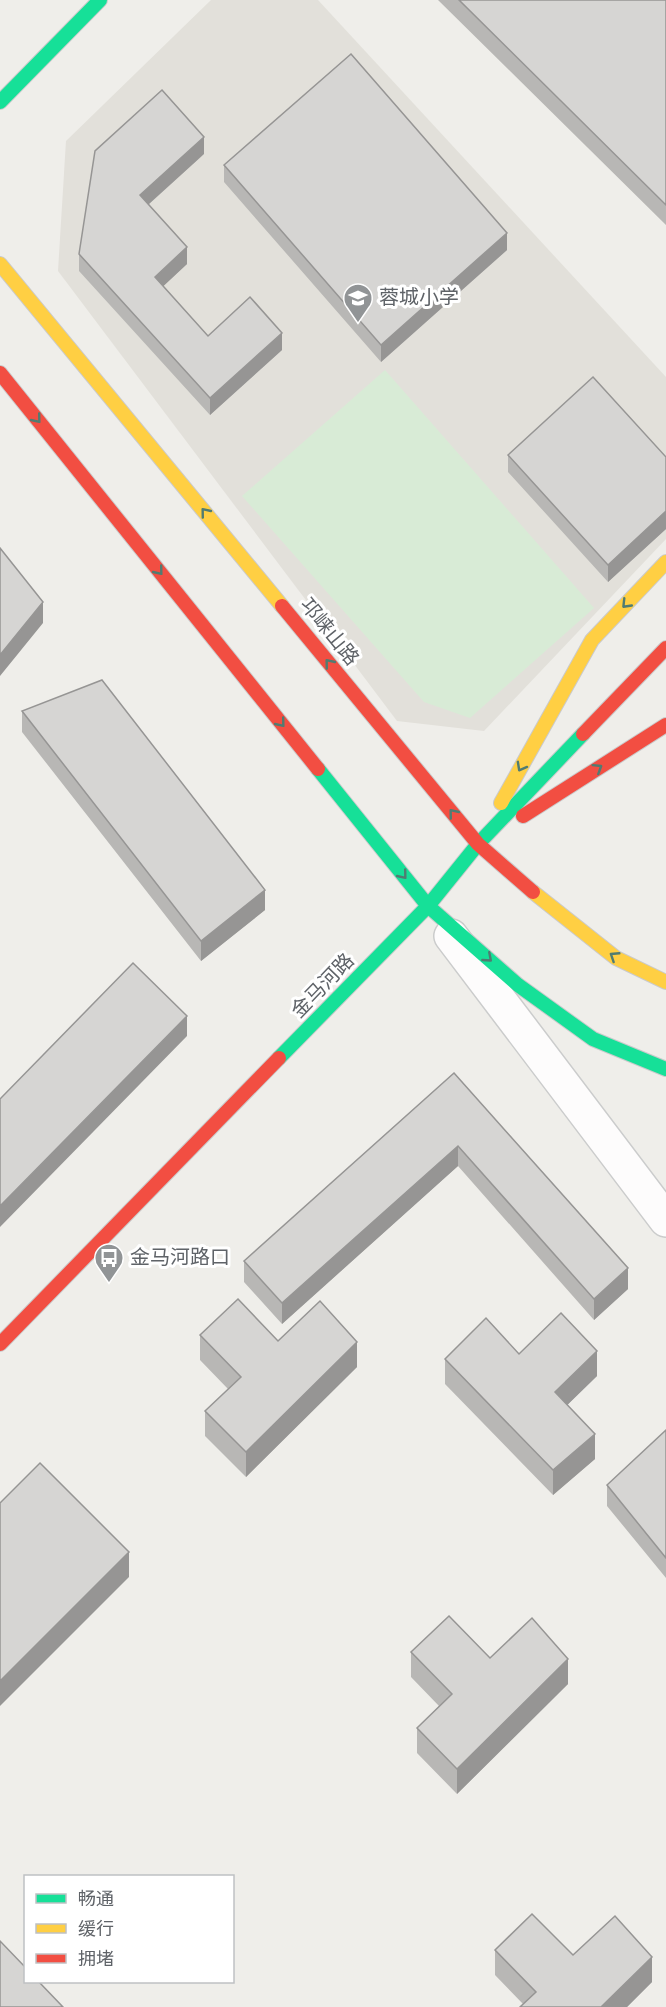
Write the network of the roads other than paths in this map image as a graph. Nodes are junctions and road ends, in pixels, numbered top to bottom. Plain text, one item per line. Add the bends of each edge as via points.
1 (100, 0) edge
2 (0, 102) edge
3 (0, 264) edge
4 (0, 373) edge
5 (666, 562) edge
6 (666, 648) edge
7 (666, 725) edge
8 (478, 844) junction
9 (428, 906) junction
10 (666, 982) edge
11 (666, 1069) edge
12 (666, 1220) edge
13 (0, 1344) edge

1 - 2 street
8 -> 3 street, 邛崃山路
4 -> 9 street
5 -> 8 street via 592,640
6 - 8 street, 金马河路
8 -> 7 street
8 - 9 street, 金马河路
10 -> 8 street, 邛崃山路 via 616,958
9 -> 11 street via 518,985 594,1039
9 - 12 street
9 - 13 street, 金马河路

